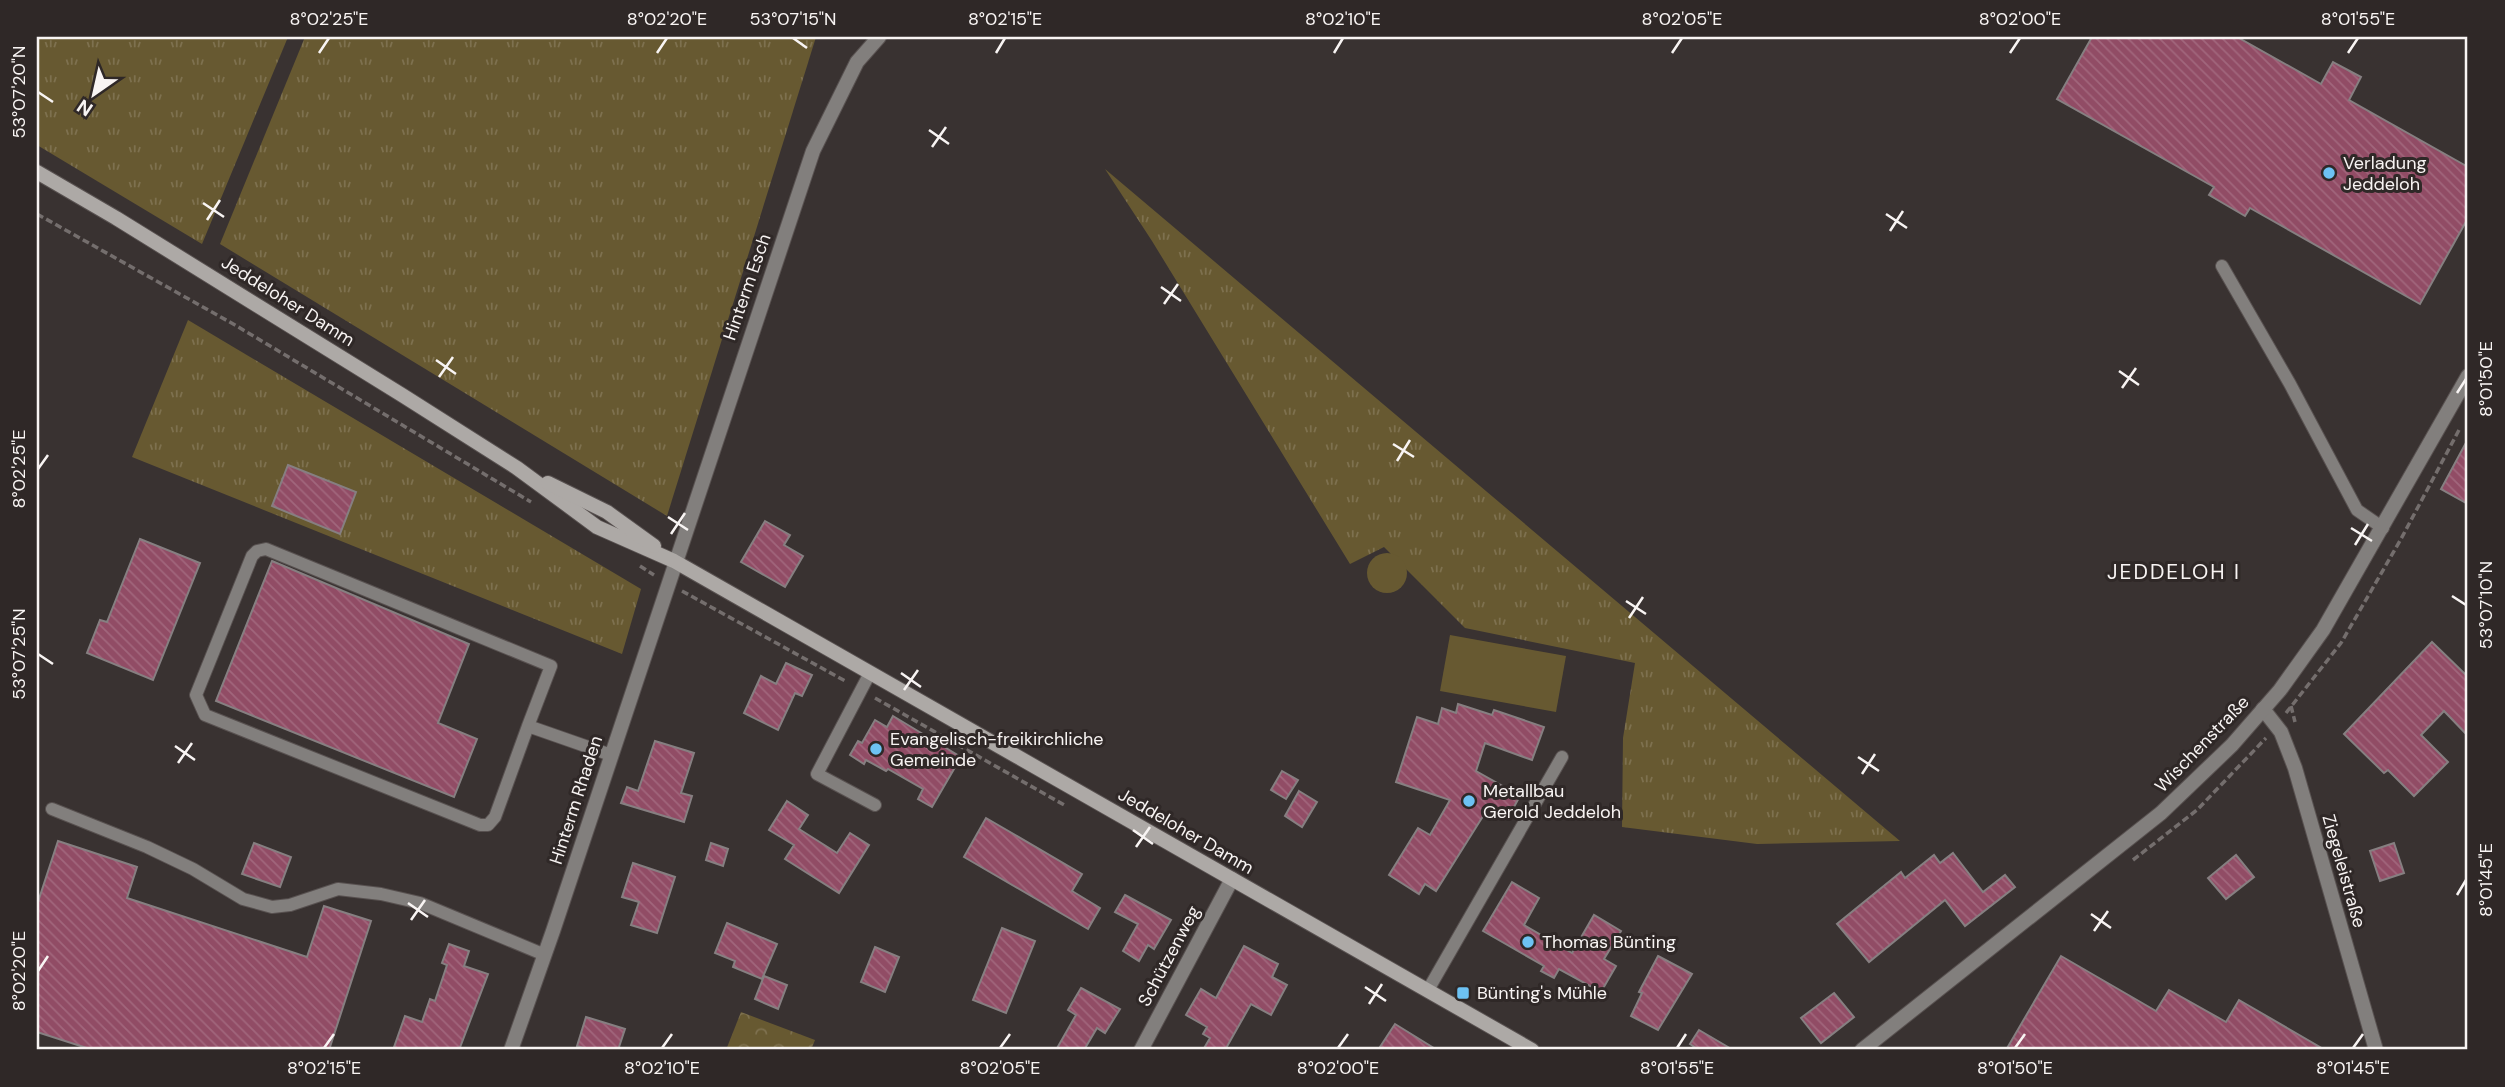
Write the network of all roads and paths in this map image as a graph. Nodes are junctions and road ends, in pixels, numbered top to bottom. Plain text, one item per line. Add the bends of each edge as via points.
1 (879, 37) edge
2 (37, 172) edge
3 (37, 214) edge
4 (2222, 266) dead end
5 (2468, 379) edge
6 (536, 504) dead end
7 (2383, 528) junction
8 (674, 561) junction
9 (632, 562) dead end
10 (668, 583) junction
11 (870, 673) junction
12 (2263, 709) junction
13 (528, 726) junction
14 (611, 755) junction
15 (1562, 757) dead end
16 (875, 805) dead end
17 (52, 809) dead end
18 (1231, 879) junction
19 (545, 955) junction
20 (1428, 990) junction
21 (511, 1050) edge
22 (1141, 1050) edge
23 (1532, 1050) edge
24 (1862, 1050) edge
25 (2376, 1050) edge

1 - 8 street, Hinterm Esch via 857,62 813,151
2 - 8 main road, Jeddeloher Damm via 517,468 597,527
3 - 6 path via 235,325
4 - 7 lane via 2357,510
5 - 7 street, Wischenstraße
7 - 12 street, Wischenstraße via 2323,630
8 - 10 street, Hinterm Rhaden
8 - 11 main road, Jeddeloher Damm
9 - 10 path
10 - 14 street, Hinterm Rhaden
11 - 16 lane via 817,774
11 - 18 main road, Jeddeloher Damm
12 - 24 street, Wischenstraße via 2161,813
12 - 25 street, Ziegeleistraße via 2281,732 2295,768
13 - 13 lane via 495,817 481,825 205,715 196,695 252,556 266,549 551,666
13 - 14 lane
14 - 19 street, Hinterm Rhaden
15 - 20 lane
17 - 19 lane via 147,847 243,899 272,907 338,889 382,894 420,903
18 - 20 main road, Jeddeloher Damm
18 - 22 street, Schützenweg
19 - 21 street, Hinterm Rhaden
20 - 23 main road, Jeddeloher Damm

